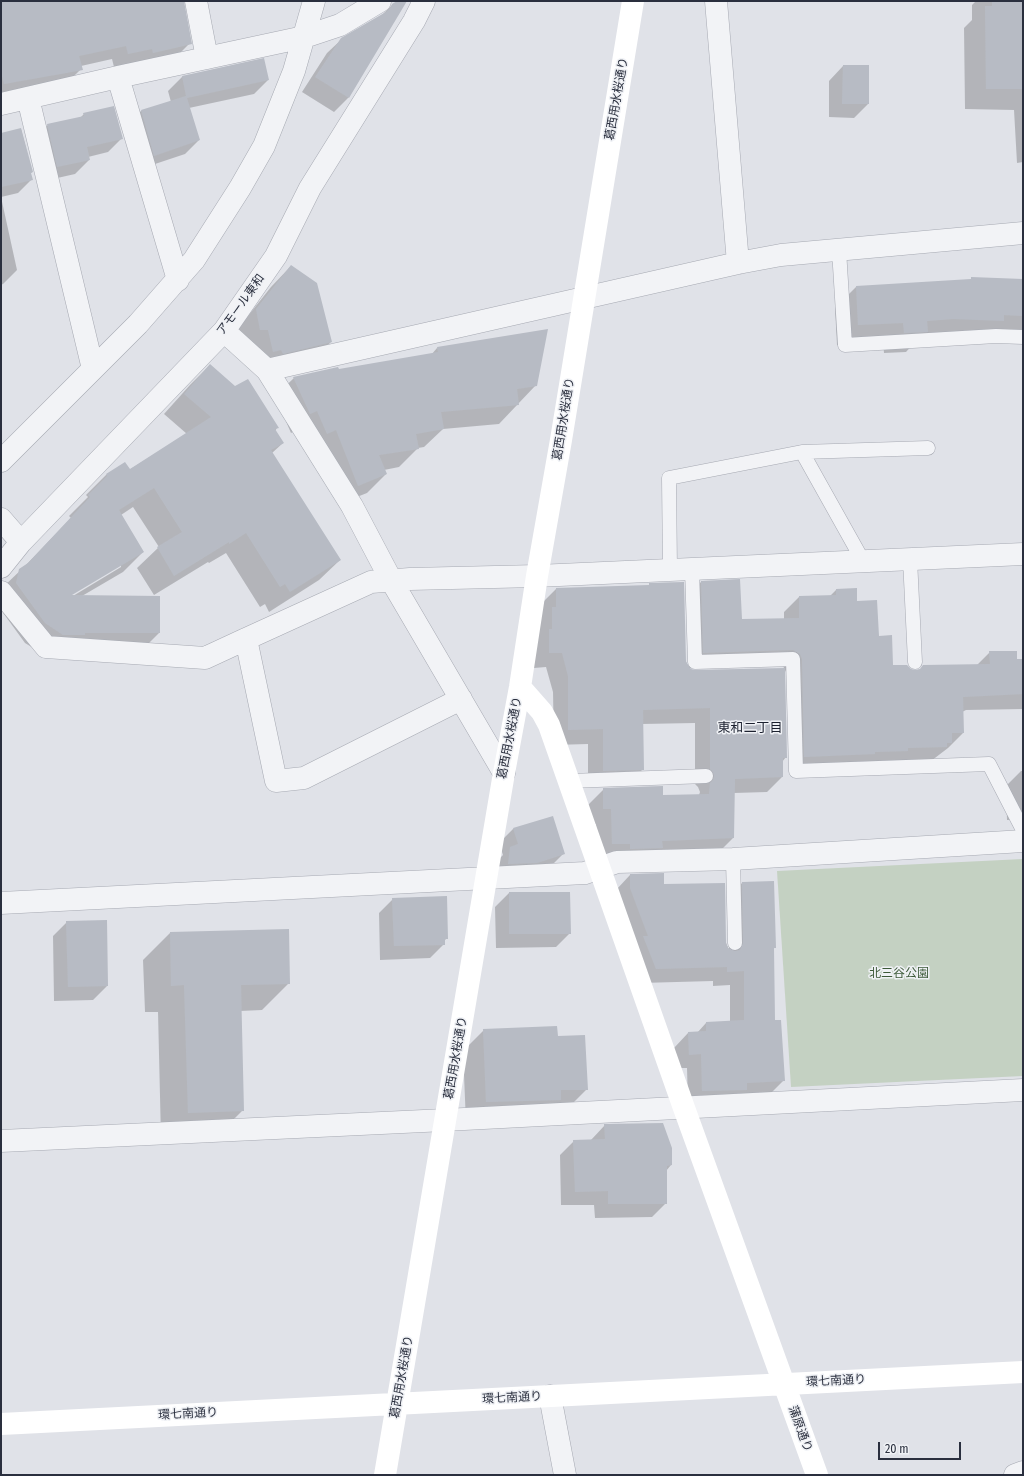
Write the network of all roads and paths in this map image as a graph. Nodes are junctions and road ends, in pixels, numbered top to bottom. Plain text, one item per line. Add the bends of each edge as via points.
1 (196, 1) edge
2 (314, 1) edge
3 (380, 1) edge
4 (424, 1) edge
5 (633, 1) edge
6 (716, 1) edge
7 (304, 36) junction
8 (207, 58) junction
9 (118, 77) junction
10 (28, 98) junction
11 (1, 103) edge
12 (1023, 233) edge
13 (840, 250) junction
14 (738, 263) junction
15 (178, 280) junction
16 (583, 297) junction
17 (224, 331) junction
18 (1023, 337) edge
19 (93, 369) junction
20 (267, 370) junction
21 (928, 448) dead end
22 (802, 452) junction
23 (1, 461) edge
24 (1, 519) edge
25 (21, 542) junction
26 (1023, 554) edge
27 (910, 559) junction
28 (864, 561) junction
29 (1, 567) edge
30 (692, 569) junction
31 (670, 570) junction
32 (537, 576) junction
33 (391, 580) junction
34 (1, 592) edge
35 (246, 639) junction
36 (915, 662) dead end
37 (520, 688) junction
38 (461, 699) junction
39 (504, 773) junction
40 (706, 776) dead end
41 (570, 781) junction
42 (1023, 830) edge
43 (1023, 842) edge
44 (733, 859) junction
45 (600, 868) junction
46 (486, 878) junction
47 (1, 903) edge
48 (735, 943) dead end
49 (1023, 1090) edge
50 (684, 1108) junction
51 (445, 1120) junction
52 (1, 1141) edge
53 (1023, 1372) edge
54 (784, 1384) junction
55 (550, 1396) junction
56 (398, 1403) junction
57 (1, 1424) edge
58 (1023, 1472) edge
59 (385, 1475) edge
60 (565, 1475) edge
61 (817, 1475) edge
62 (1016, 1475) edge

1 - 8 street
2 - 7 street
3 - 7 street via 340,24
4 - 17 street, アモール東和 via 310,188 276,256
5 - 16 street, 葛西用水桜通り
6 - 14 street
7 - 8 street
7 - 15 street via 294,72 264,146 198,254
8 - 9 street
9 - 10 street
9 - 15 street
10 - 11 street
10 - 19 street
12 - 13 street
13 - 14 street
13 - 18 lane via 845,345 996,336
14 - 16 street
15 - 19 street
16 - 20 street
16 - 32 street, 葛西用水桜通り
17 - 20 street
17 - 25 street, アモール東和
19 - 23 street
20 - 33 street via 352,506
21 - 22 lane
22 - 28 lane
22 - 31 lane via 669,478
24 - 25 street
25 - 29 street, アモール東和
26 - 27 street
27 - 28 street
27 - 36 lane
28 - 30 street
30 - 31 street
30 - 42 lane via 695,662 793,659 796,771 989,764
31 - 32 street
32 - 33 street
32 - 37 street, 葛西用水桜通り
33 - 35 street via 371,582
33 - 38 street
34 - 35 street via 46,647 205,658
35 - 38 street via 276,781 304,778
37 - 39 street, 葛西用水桜通り
37 - 41 street, 蒲原通り via 542,712 549,725
38 - 39 street
39 - 46 street, 葛西用水桜通り
40 - 41 lane
41 - 45 street, 蒲原通り
43 - 44 street
44 - 45 street via 617,862
44 - 48 lane
45 - 46 street via 585,873
45 - 50 street, 蒲原通り
46 - 47 street
46 - 51 street, 葛西用水桜通り
49 - 50 street
50 - 51 street
50 - 54 street, 蒲原通り
51 - 52 street
51 - 56 street, 葛西用水桜通り
53 - 54 street, 環七南通り
54 - 55 street, 環七南通り
54 - 61 street, 蒲原通り
55 - 56 street, 環七南通り
55 - 60 street
56 - 57 street, 環七南通り
56 - 59 street, 葛西用水桜通り
58 - 62 street

